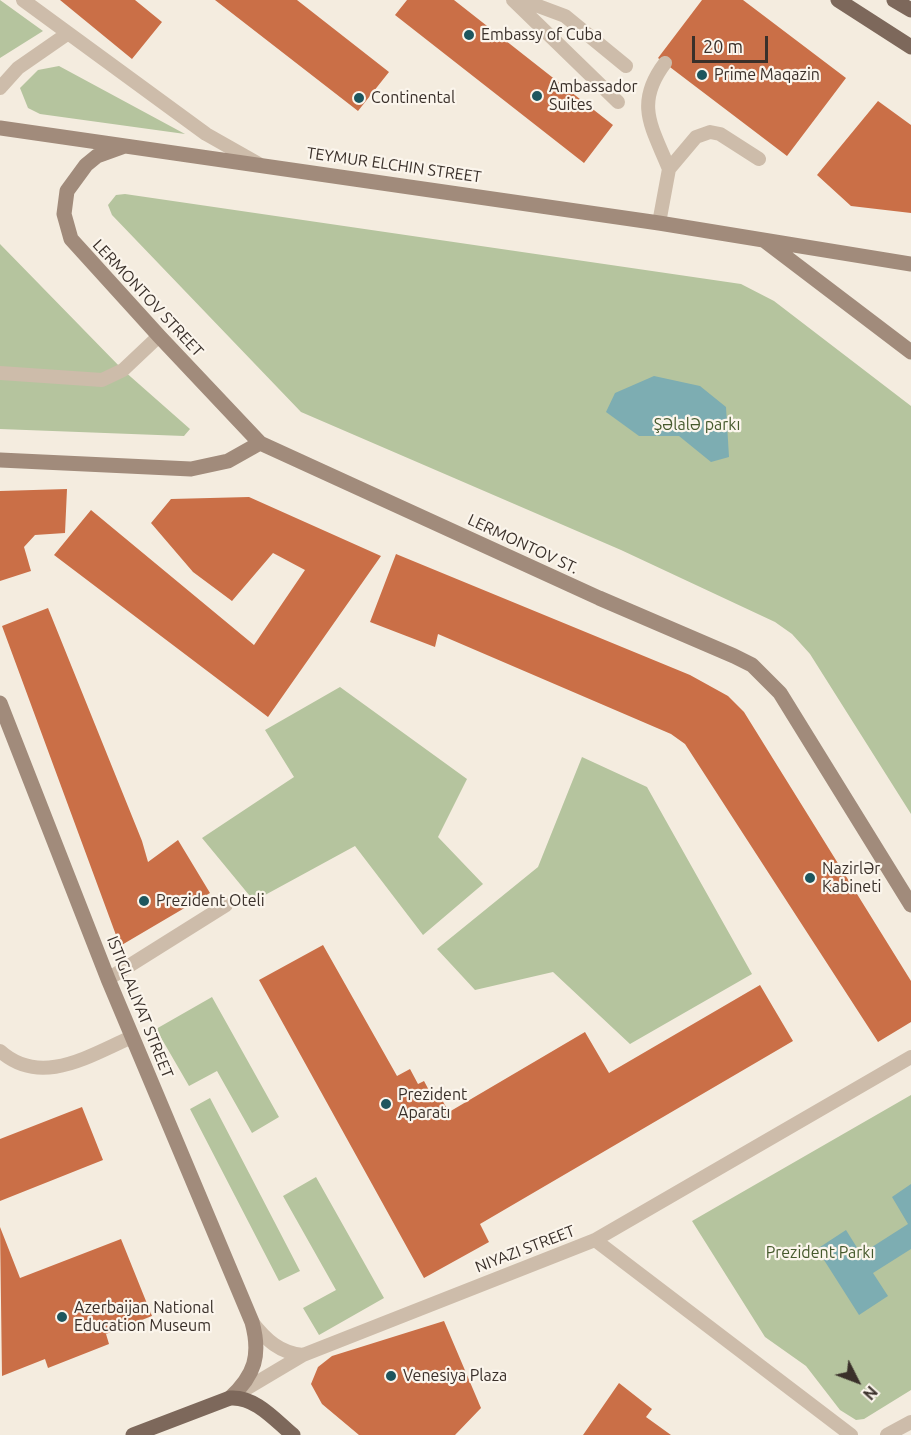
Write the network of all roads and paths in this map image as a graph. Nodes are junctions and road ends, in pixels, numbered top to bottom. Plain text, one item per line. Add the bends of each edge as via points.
1 (23, 0) edge
2 (513, 0) edge
3 (522, 0) edge
4 (838, 0) edge
5 (894, 0) edge
6 (911, 10) edge
7 (67, 34) junction
8 (911, 47) edge
9 (665, 63) dead end
10 (626, 66) dead end
11 (0, 88) edge
12 (618, 102) dead end
13 (0, 128) edge
14 (122, 147) junction
15 (759, 159) dead end
16 (260, 164) junction
17 (669, 169) junction
18 (659, 223) junction
19 (763, 239) junction
20 (911, 264) edge
21 (159, 336) junction
22 (911, 352) edge
23 (0, 373) edge
24 (260, 443) junction
25 (0, 460) edge
26 (0, 703) edge
27 (226, 905) dead end
28 (911, 905) edge
29 (108, 979) junction
30 (132, 1037) junction
31 (0, 1051) edge
32 (911, 1057) edge
33 (595, 1240) junction
34 (252, 1322) junction
35 (303, 1355) junction
36 (230, 1398) junction
37 (911, 1422) edge
38 (134, 1435) edge
39 (293, 1435) edge
40 (851, 1435) edge
41 (887, 1435) edge

1 - 7 lane
2 - 12 lane
3 - 10 lane via 565,16
4 - 8 main road
5 - 6 main road
7 - 11 lane via 18,68
7 - 16 lane via 206,134
9 - 17 lane via 650,87 647,110
13 - 14 main road, TEYMUR ELCHIN STREET
14 - 16 main road, TEYMUR ELCHIN STREET
14 - 21 main road, LERMONTOV STREET via 97,156 75,178 64,203 66,227 81,253
15 - 17 lane via 720,134 710,132 696,137
16 - 18 main road, TEYMUR ELCHIN STREET
17 - 18 lane
18 - 19 main road, TEYMUR ELCHIN STREET
19 - 20 main road
19 - 22 main road
21 - 23 lane via 123,370 102,380
21 - 24 main road, LERMONTOV STREET
24 - 25 main road via 228,461 191,469
24 - 28 main road, LERMONTOV ST. via 753,665 780,693
26 - 29 main road, ISTIGLALIYAT STREET
27 - 29 lane
29 - 30 main road, ISTIGLALIYAT STREET
30 - 31 lane via 67,1065 46,1069 26,1068
30 - 34 main road, ISTIGLALIYAT STREET
32 - 33 lane, NIYAZI STREET
33 - 35 lane, NIYAZI STREET
33 - 40 lane
34 - 35 lane via 282,1350
34 - 36 main road, ISTIGLALIYAT STREET via 258,1346 254,1364 247,1380
35 - 36 lane, NIYAZI STREET
36 - 38 main road, NIYAZI STREET
36 - 39 main road via 249,1401
37 - 41 lane

